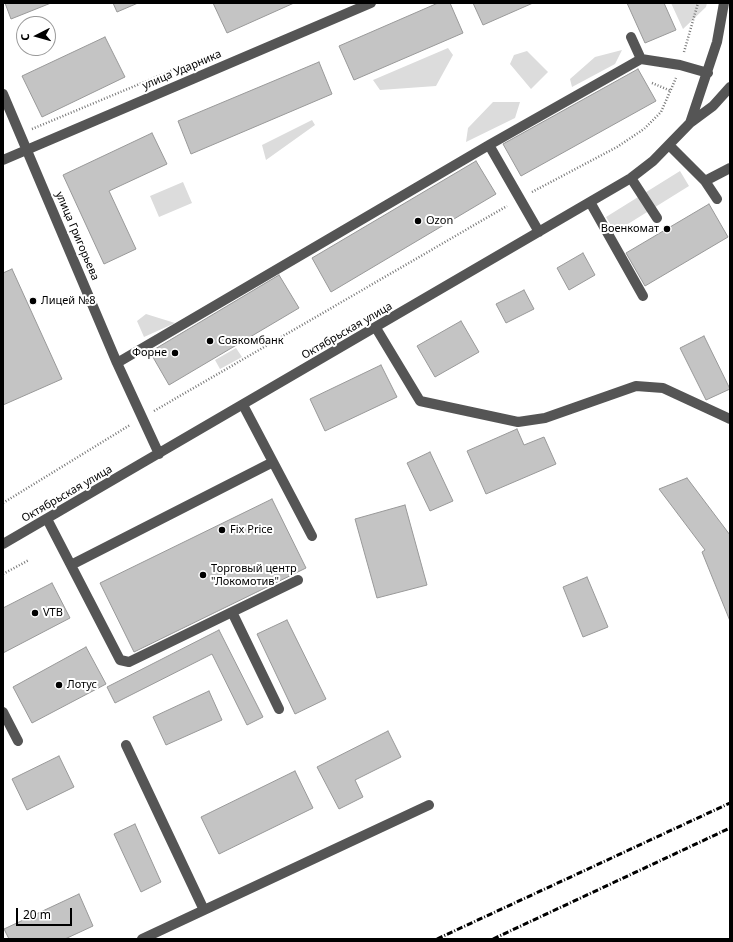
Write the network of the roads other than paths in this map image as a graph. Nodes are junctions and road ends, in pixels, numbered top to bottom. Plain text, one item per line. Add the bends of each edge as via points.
1 (371, 3) edge
2 (724, 3) edge
3 (729, 3) edge
4 (730, 8) edge
5 (632, 37) dead end
6 (641, 59) junction
7 (708, 73) junction
8 (730, 87) edge
9 (3, 94) edge
10 (690, 122) junction
11 (489, 145) junction
12 (669, 145) junction
13 (27, 149) junction
14 (3, 160) edge
15 (730, 168) edge
16 (631, 178) junction
17 (706, 181) junction
18 (717, 199) dead end
19 (590, 202) junction
20 (657, 218) dead end
21 (540, 232) junction
22 (643, 296) dead end
23 (376, 328) junction
24 (118, 363) junction
25 (243, 405) junction
26 (730, 419) edge
27 (160, 454) junction
28 (273, 462) junction
29 (47, 519) junction
30 (312, 536) dead end
31 (3, 544) edge
32 (71, 565) junction
33 (298, 580) dead end
34 (232, 612) junction
35 (279, 709) dead end
36 (3, 712) edge
37 (18, 741) dead end
38 (126, 746) dead end
39 (429, 805) dead end
40 (204, 910) junction
41 (142, 939) edge

1 - 13 street, улица Ударника
2 - 7 street, Октябрьская улица
3 - 4 street
5 - 6 street
6 - 7 street via 680,65
6 - 11 street
7 - 10 street, Октябрьская улица
8 - 10 street, Октябрьская улица via 713,106
9 - 13 street, улица Григорьева
10 - 12 street, Октябрьская улица
11 - 21 street
11 - 24 street
12 - 16 street, Октябрьская улица
12 - 17 street
13 - 14 street, улица Ударника
13 - 24 street, улица Григорьева
15 - 17 street
16 - 19 street, Октябрьская улица
16 - 20 street
17 - 18 street
19 - 21 street, Октябрьская улица
19 - 22 street
21 - 23 street, Октябрьская улица
23 - 25 street, Октябрьская улица
23 - 26 street via 420,401 518,422 545,418 636,386 663,388
24 - 27 street, улица Григорьева
25 - 27 street, Октябрьская улица
25 - 28 street
27 - 29 street, Октябрьская улица
28 - 30 street
28 - 32 street
29 - 31 street, Октябрьская улица
29 - 32 street
32 - 34 street via 120,660 129,662
33 - 34 street
34 - 35 street
36 - 37 street
38 - 40 street
39 - 40 street
40 - 41 street

